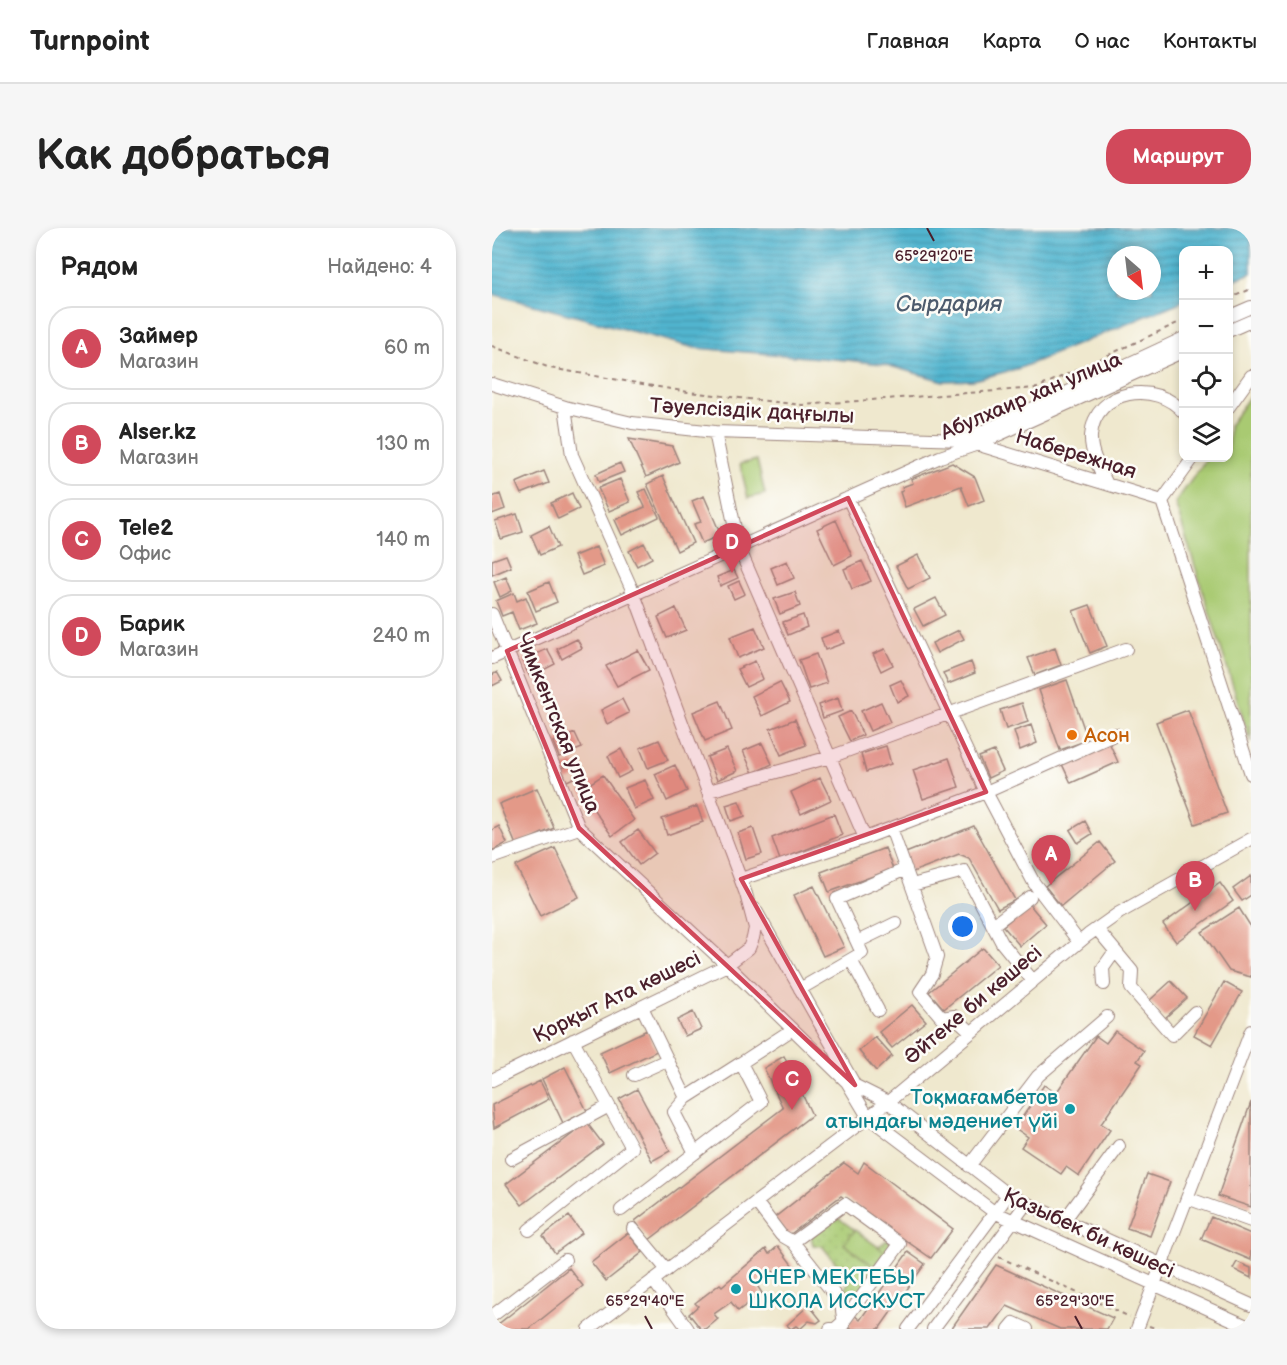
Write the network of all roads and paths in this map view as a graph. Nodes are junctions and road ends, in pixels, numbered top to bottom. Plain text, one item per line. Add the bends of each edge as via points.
1 (1251, 289) edge
2 (1233, 297) edge
3 (1251, 306) edge
4 (1233, 315) edge
5 (1251, 321) edge
6 (1179, 322) edge
7 (1233, 329) edge
8 (1179, 340) edge
9 (492, 346) edge
10 (1179, 353) edge
11 (1251, 376) edge
12 (492, 384) edge
13 (1233, 401) edge
14 (565, 407) junction
15 (1179, 409) edge
16 (715, 432) junction
17 (963, 440) junction
18 (978, 444) junction
19 (940, 456) junction
20 (1190, 462) edge
21 (1107, 484) junction
22 (848, 498) junction
23 (1162, 501) junction
24 (739, 548) junction
25 (634, 594) junction
26 (492, 614) edge
27 (1126, 649) dead end
28 (507, 651) junction
29 (492, 658) edge
30 (949, 712) junction
31 (1116, 734) dead end
32 (830, 757) junction
33 (1251, 774) edge
34 (709, 791) junction
35 (986, 792) junction
36 (579, 828) junction
37 (891, 828) junction
38 (865, 838) junction
39 (1251, 838) edge
40 (492, 858) edge
41 (906, 869) junction
42 (741, 879) junction
43 (912, 885) junction
44 (746, 894) junction
45 (1030, 897) dead end
46 (896, 922) dead end
47 (993, 925) junction
48 (1097, 929) junction
49 (857, 942) junction
50 (1079, 942) junction
51 (1115, 951) junction
52 (851, 960) junction
53 (727, 965) junction
54 (1033, 981) junction
55 (1104, 984) dead end
56 (800, 989) junction
57 (642, 1007) junction
58 (878, 1010) dead end
59 (1195, 1012) dead end
60 (1107, 1017) dead end
61 (793, 1029) junction
62 (1251, 1031) edge
63 (971, 1032) junction
64 (573, 1040) junction
65 (667, 1060) junction
66 (741, 1063) junction
67 (634, 1075) dead end
68 (492, 1080) edge
69 (851, 1083) junction
70 (686, 1098) junction
71 (888, 1101) junction
72 (609, 1106) junction
73 (868, 1117) junction
74 (1119, 1146) dead end
75 (695, 1153) junction
76 (511, 1159) dead end
77 (969, 1166) junction
78 (1008, 1196) junction
79 (1187, 1198) junction
80 (756, 1202) junction
81 (1025, 1205) junction
82 (621, 1210) dead end
83 (994, 1212) junction
84 (1251, 1221) edge
85 (1012, 1222) junction
86 (1063, 1222) junction
87 (633, 1229) dead end
88 (529, 1230) dead end
89 (794, 1242) junction
90 (990, 1253) junction
91 (566, 1260) dead end
92 (1162, 1266) junction
93 (667, 1270) junction
94 (653, 1280) junction
95 (1153, 1285) junction
96 (1251, 1305) edge
97 (492, 1316) edge
98 (1138, 1325) edge
99 (839, 1327) edge
100 (1251, 1328) edge
101 (589, 1329) edge
102 (688, 1329) edge
103 (830, 1329) edge
104 (908, 1329) edge
105 (933, 1329) edge
106 (1009, 1329) edge
107 (1027, 1329) edge
108 (1158, 1329) edge

1 - 2 path
3 - 4 street
5 - 7 street
6 - 9 path via 1037,388 802,405 688,392 550,368
8 - 17 street, Абулхаир хан улица
10 - 18 street, Абулхаир хан улица
11 - 13 street
12 - 14 street, Тәуелсіздік даңғылы
14 - 16 street, Тәуелсіздік даңғылы via 632,423
14 - 25 street via 572,455
15 - 21 street via 1168,399 1137,392 1107,404 1093,424 1091,438
16 - 17 street, Тәуелсіздік даңғылы
16 - 24 street
17 - 18 street, Тәуелсіздік даңғылы
17 - 19 street, Абулхаир хан улица
18 - 19 street, Абулхаир хан улица
18 - 21 street, Набережная
19 - 22 street
20 - 23 street
21 - 23 street, Набережная
22 - 24 street
22 - 30 street
23 - 33 street
24 - 25 street
24 - 32 street
25 - 28 street
25 - 34 street
26 - 28 street, Чимкентская улица
27 - 30 street
28 - 29 street
28 - 36 street, Чимкентская улица
30 - 32 street
30 - 35 street
31 - 35 street
32 - 34 street
32 - 38 street
34 - 42 street
35 - 37 street
35 - 50 street via 1034,883
36 - 40 street
36 - 53 street, Чимкентская улица
37 - 38 street
37 - 41 street
38 - 42 street
39 - 48 street, Әйтеке би көшесі
41 - 43 street
41 - 49 street via 837,900
42 - 44 street
43 - 47 street via 964,871
43 - 63 street via 937,957 920,992 942,1018 954,1016
44 - 53 street, Қорқыт Ата көшесі via 755,928 753,938 749,948
44 - 56 street
45 - 47 street
46 - 49 street
47 - 54 street via 1002,943
48 - 50 street, Әйтеке би көшесі
48 - 51 street
49 - 52 street via 862,953
50 - 54 street, Әйтеке би көшесі
51 - 55 street via 1103,968
51 - 59 street via 1132,971 1131,988 1172,1035
52 - 56 street
52 - 58 street
53 - 57 street, Қорқыт Ата көшесі
53 - 61 street, Қазыбек би көшесі
54 - 63 street, Әйтеке би көшесі
56 - 69 street
57 - 64 street, Қорқыт Ата көшесі
57 - 65 street
60 - 77 street via 1038,1076
61 - 66 street
61 - 69 street, Қазыбек би көшесі
62 - 79 street
63 - 71 street, Әйтеке би көшесі
64 - 68 street, Қорқыт Ата көшесі
64 - 72 street
65 - 67 street
65 - 70 street
66 - 70 street
66 - 75 street via 760,1102
69 - 71 street, Қазыбек би көшесі
69 - 73 street, Қазыбек би көшесі
70 - 75 street via 674,1112
71 - 73 street, Әйтеке би көшесі
71 - 77 street, Қазыбек би көшесі
72 - 76 street
72 - 88 street via 632,1148
73 - 80 street, Әйтеке би көшесі
73 - 83 street, Қазыбек би көшесі
74 - 86 street
75 - 82 street
77 - 78 street, Қазыбек би көшесі
78 - 81 street, Қазыбек би көшесі
78 - 83 street
79 - 84 street
79 - 92 street
80 - 89 street via 781,1235
80 - 93 street, Әйтеке би көшесі
81 - 85 street
81 - 86 street, Қазыбек би көшесі
83 - 85 street, Қазыбек би көшесі
83 - 104 street
85 - 90 street
85 - 95 street, Қазыбек би көшесі
86 - 92 street, Қазыбек би көшесі
87 - 93 street
89 - 99 street via 841,1304
89 - 99 street via 845,1204 900,1244
90 - 98 path
90 - 105 street
91 - 97 street
92 - 95 street
92 - 96 street, Қазыбек би көшесі
93 - 94 street, Әйтеке би көшесі
94 - 101 street, Әйтеке би көшесі
94 - 102 street
95 - 98 street
95 - 100 street, Қазыбек би көшесі
98 - 108 path
99 - 103 street
106 - 107 street via 1014,1323

